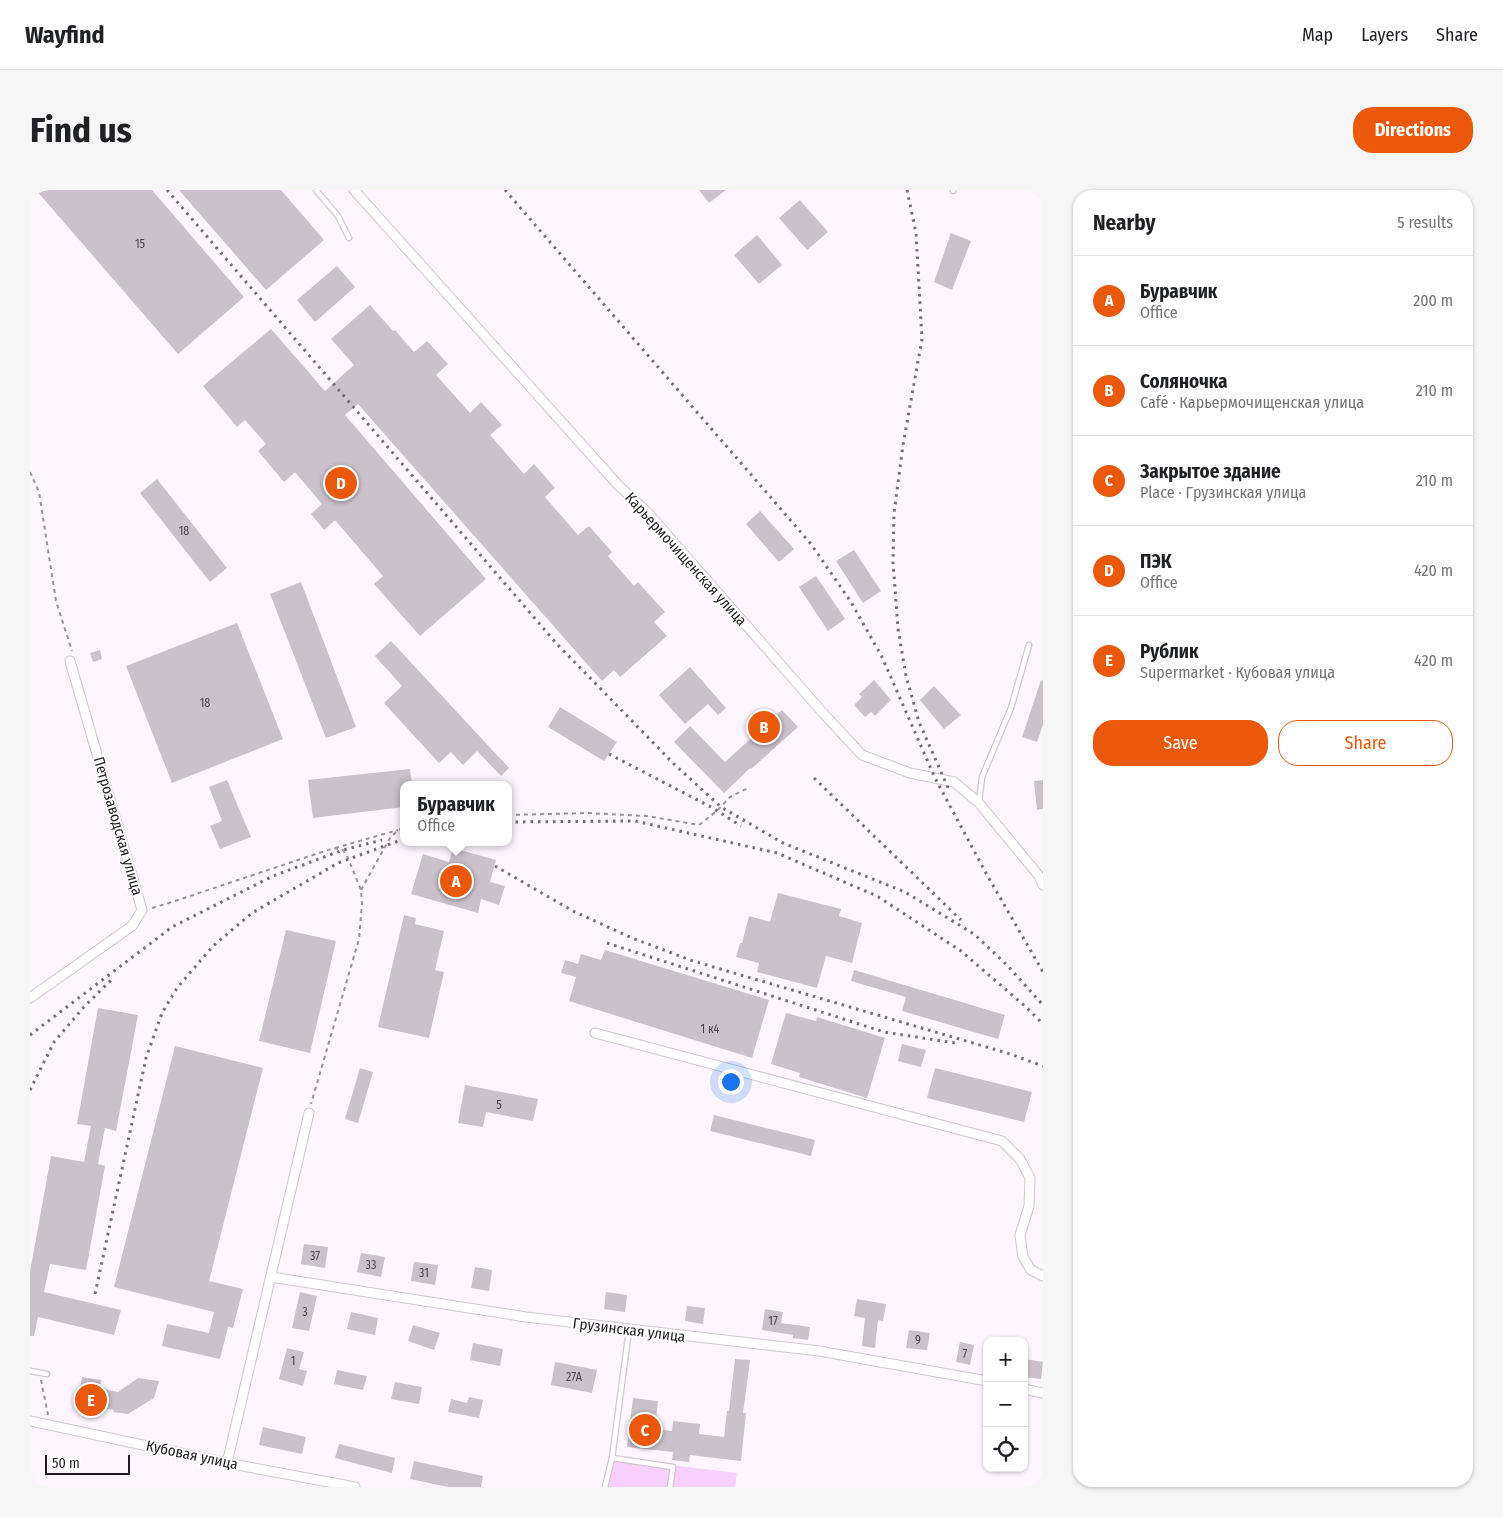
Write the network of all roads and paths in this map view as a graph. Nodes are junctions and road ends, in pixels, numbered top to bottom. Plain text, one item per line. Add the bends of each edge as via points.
1 (316, 190) edge
2 (354, 190) edge
3 (349, 238) dead end
4 (30, 472) edge
5 (1029, 645) dead end
6 (71, 657) joint
7 (748, 788) dead end
8 (979, 803) junction
9 (512, 815) edge
10 (398, 830) joint
11 (334, 848) junction
12 (1043, 885) edge
13 (361, 890) junction
14 (142, 910) junction
15 (30, 998) edge
16 (595, 1033) dead end
17 (309, 1113) joint
18 (1043, 1276) edge
19 (271, 1277) junction
20 (629, 1330) junction
21 (30, 1371) edge
22 (40, 1373) junction
23 (47, 1374) dead end
24 (983, 1380) edge
25 (1028, 1390) edge
26 (1043, 1393) edge
27 (48, 1414) dead end
28 (30, 1421) edge
29 (612, 1458) junction
30 (227, 1463) junction
31 (355, 1487) edge
32 (605, 1487) edge
33 (670, 1487) edge

1 - 3 lane via 338,216
2 - 8 street, Карьермочищенская улица via 618,485 649,514 862,755 910,773 954,782
4 - 6 path via 39,492 56,601
5 - 8 lane via 1011,708 982,777
6 - 14 street, Петрозаводская улица
7 - 9 path via 730,797 699,825 647,816 586,812
8 - 12 street, Карьермочищенская улица
10 - 11 path
10 - 13 path
11 - 13 path via 343,850
11 - 14 path via 169,904
13 - 17 path via 359,940
14 - 15 street, Петрозаводская улица via 132,926
16 - 18 street via 1002,1141 1020,1159 1030,1178 1029,1206 1020,1235 1023,1257 1032,1270
17 - 19 street
19 - 20 street, Грузинская улица
19 - 30 street
20 - 24 street, Грузинская улица via 818,1351
20 - 29 lane
21 - 22 lane
22 - 23 lane
22 - 27 path
25 - 26 street
28 - 30 street, Кубовая улица
29 - 32 lane
29 - 33 lane via 673,1467
30 - 31 street, Кубовая улица

